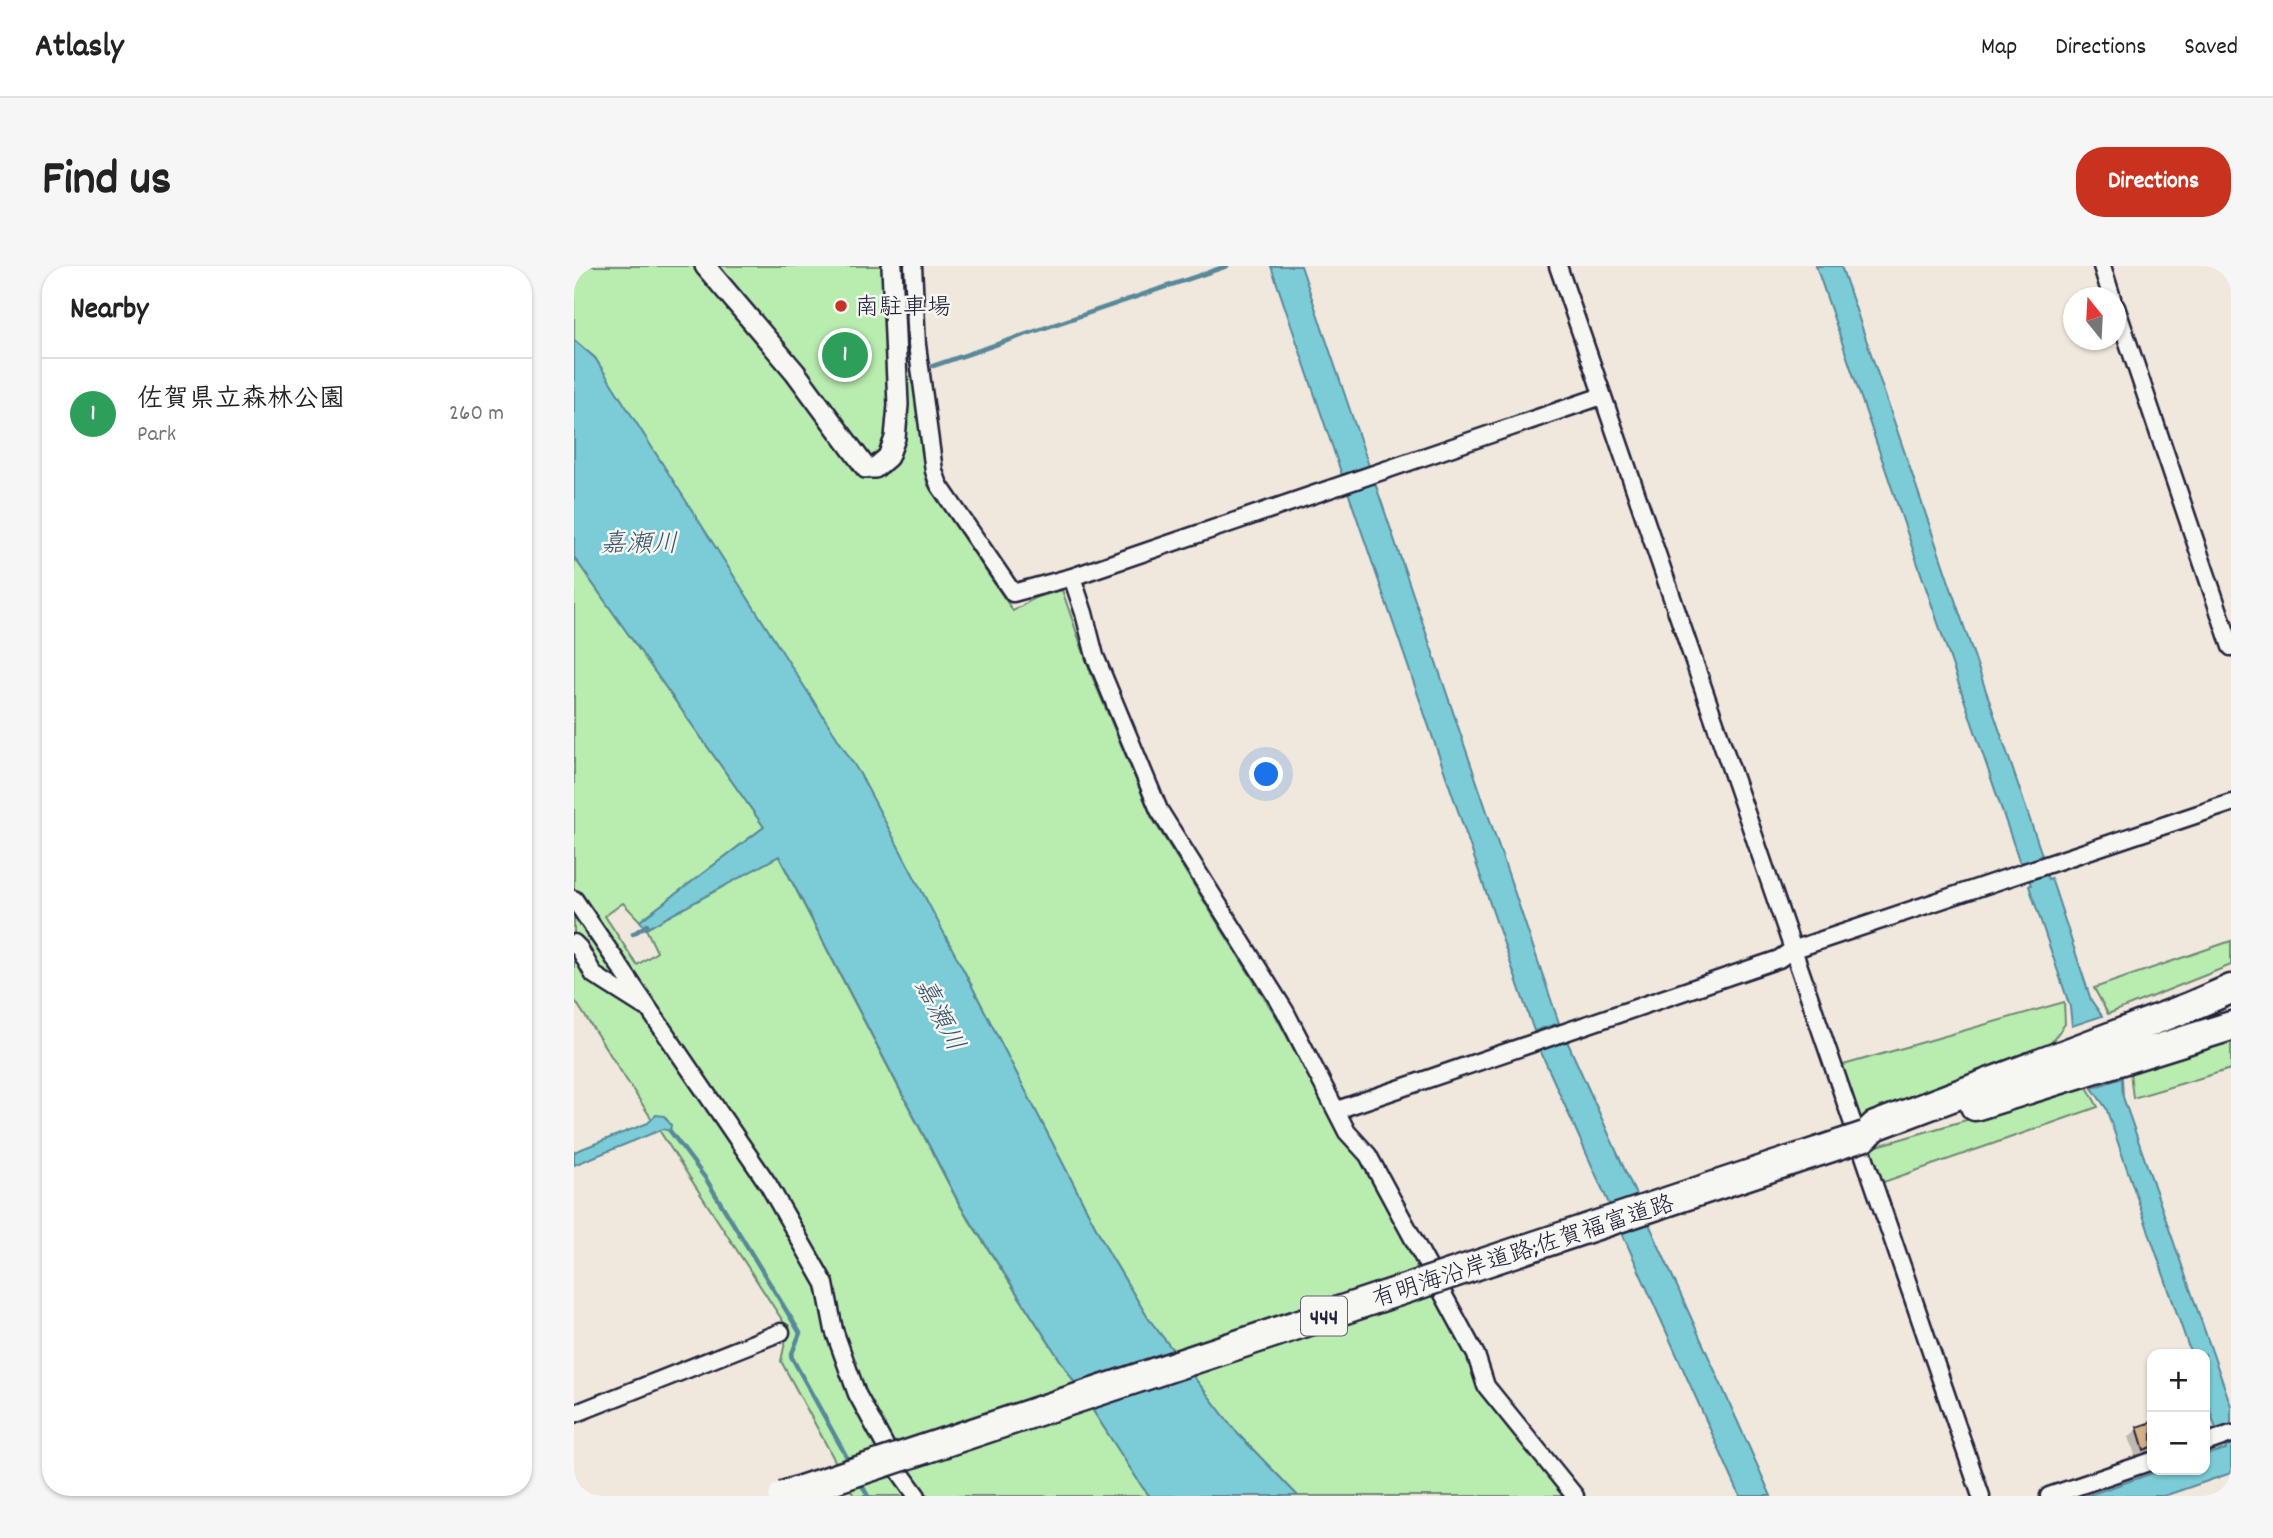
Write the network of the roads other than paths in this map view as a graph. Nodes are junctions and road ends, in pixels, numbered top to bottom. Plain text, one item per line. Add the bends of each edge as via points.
1 (705, 266) edge
2 (892, 266) edge
3 (913, 266) edge
4 (1558, 266) edge
5 (2102, 266) edge
6 (2109, 287) edge
7 (2126, 337) edge
8 (1602, 396) junction
9 (1072, 577) junction
10 (2231, 647) edge
11 (2231, 803) edge
12 (574, 899) edge
13 (574, 943) edge
14 (1792, 950) junction
15 (2231, 989) edge
16 (650, 1011) junction
17 (2231, 1026) edge
18 (1337, 1110) junction
19 (1865, 1136) junction
20 (781, 1332) dead end
21 (574, 1414) edge
22 (2147, 1463) edge
23 (783, 1496) edge
24 (917, 1496) edge
25 (1575, 1496) edge
26 (1981, 1496) edge
27 (2049, 1496) edge

1 - 2 street via 795,372 866,468 875,468 887,457 895,438 898,405
3 - 9 street via 917,345 939,485 1013,593
4 - 8 street
5 - 6 street
7 - 10 street
8 - 9 street
8 - 14 street
9 - 18 street via 1095,656 1158,810 1286,1011
11 - 14 street
12 - 16 street
13 - 16 street via 594,975
14 - 18 street via 1779,959
14 - 26 street
15 - 19 highway via 1875,1126
16 - 24 street via 768,1184 825,1284 834,1330 857,1394
17 - 19 highway via 1879,1137
18 - 25 street via 1347,1132 1368,1155 1476,1355 1486,1386
19 - 23 highway, 有明海沿岸道路;佐賀福富道路 / 444, bridge
20 - 21 street
22 - 27 street

